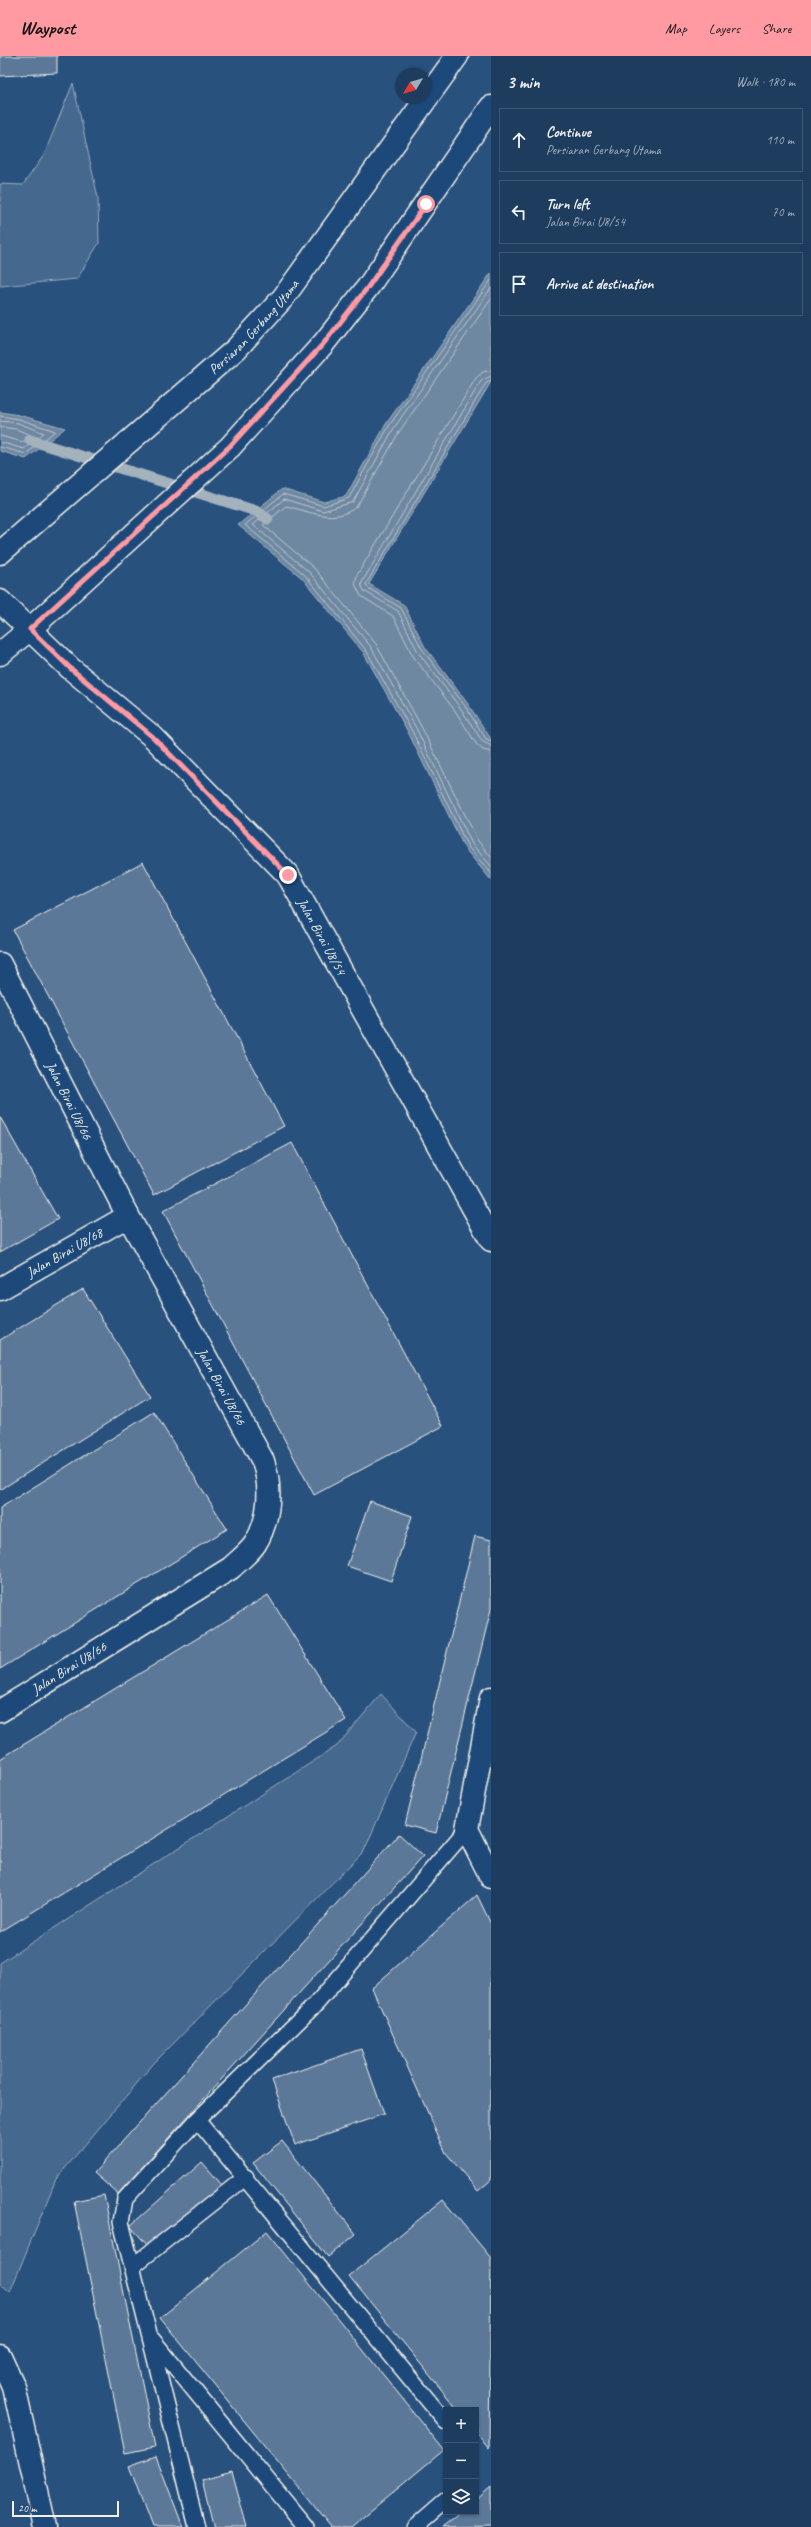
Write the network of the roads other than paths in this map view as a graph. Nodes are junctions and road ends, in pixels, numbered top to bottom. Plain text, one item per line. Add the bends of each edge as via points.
1 (457, 56) edge
2 (491, 107) edge
3 (0, 553) edge
4 (0, 601) edge
5 (30, 629) junction
6 (0, 654) edge
7 (0, 964) edge
8 (128, 1216) junction
9 (491, 1240) edge
10 (0, 1289) edge
11 (491, 1698) edge
12 (0, 1711) edge
13 (467, 1829) junction
14 (491, 1877) edge
15 (197, 2120) junction
16 (246, 2177) junction
17 (133, 2266) junction
18 (149, 2336) junction
19 (0, 2356) edge
20 (443, 2418) edge
21 (443, 2503) edge
22 (45, 2527) edge
23 (197, 2527) edge
24 (306, 2527) edge
25 (415, 2527) edge

1 - 3 street, Persiaran Gerbang Utama via 283,298 236,349 190,391
2 - 5 street via 368,287 324,343 230,446
4 - 5 street, Jalan Birai U8/54
5 - 6 street
5 - 9 street, Jalan Birai U8/54 via 70,668 153,737 288,875
7 - 8 street, Jalan Birai U8/66
8 - 10 street, Jalan Birai U8/68
8 - 12 street, Jalan Birai U8/66 via 263,1461 269,1477 264,1525 254,1545 231,1568
11 - 13 street
13 - 14 street
13 - 15 lane via 316,2004
15 - 16 lane
15 - 17 lane via 125,2199 121,2222
16 - 17 lane
16 - 20 lane
17 - 18 lane
18 - 23 lane
18 - 24 lane
19 - 22 street via 14,2387
21 - 25 lane

